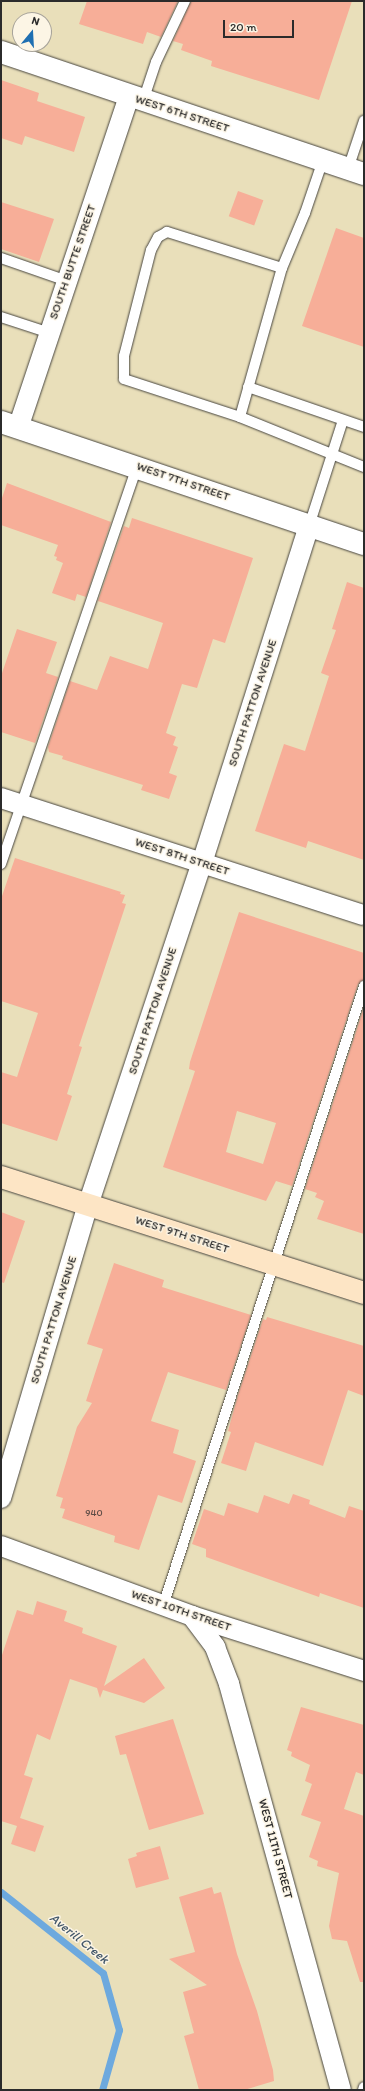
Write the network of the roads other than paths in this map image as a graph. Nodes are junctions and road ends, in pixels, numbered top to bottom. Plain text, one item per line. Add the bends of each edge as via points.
1 (185, 1) edge
2 (1, 52) edge
3 (136, 98) junction
4 (364, 121) edge
5 (323, 160) junction
6 (356, 172) edge
7 (1, 258) edge
8 (282, 268) junction
9 (67, 281) junction
10 (1, 317) edge
11 (50, 333) junction
12 (248, 387) junction
13 (240, 417) junction
14 (343, 420) junction
15 (9, 425) edge
16 (364, 427) edge
17 (331, 456) junction
18 (137, 467) junction
19 (364, 467) edge
20 (309, 526) junction
21 (364, 544) edge
22 (1, 798) edge
23 (21, 805) junction
24 (202, 863) junction
25 (1, 864) edge
26 (364, 915) edge
27 (364, 986) edge
28 (1, 1177) edge
29 (88, 1205) junction
30 (272, 1264) junction
31 (364, 1293) edge
32 (1, 1498) edge
33 (1, 1546) edge
34 (163, 1606) junction
35 (192, 1616) junction
36 (364, 1671) edge
37 (342, 2090) edge

1 - 3 lane
2 - 3 street, WEST 6TH STREET
3 - 5 street, WEST 6TH STREET
3 - 9 street, SOUTH BUTTE STREET
4 - 6 lane
5 - 6 street, WEST 6TH STREET
5 - 8 lane via 306,213
7 - 9 lane
8 - 12 lane
8 - 13 lane via 167,232 158,237 151,250 124,356 124,379
9 - 11 street, SOUTH BUTTE STREET
10 - 11 lane
11 - 15 street, SOUTH BUTTE STREET
12 - 13 lane
12 - 14 lane
13 - 17 lane
14 - 16 lane
14 - 17 lane
15 - 18 street, WEST 7TH STREET
17 - 19 lane
17 - 20 lane
18 - 20 street, WEST 7TH STREET
18 - 23 lane
20 - 21 street, WEST 7TH STREET
20 - 24 street, SOUTH PATTON AVENUE
22 - 23 street, WEST 8TH STREET
23 - 24 street, WEST 8TH STREET
23 - 25 lane
24 - 26 street, WEST 8TH STREET
24 - 29 street, SOUTH PATTON AVENUE
27 - 30 lane
28 - 29 main road, WEST 9TH STREET
29 - 30 main road, WEST 9TH STREET
29 - 32 street, SOUTH PATTON AVENUE
30 - 31 main road, WEST 9TH STREET
30 - 34 lane
33 - 34 street, WEST 10TH STREET
34 - 35 street, WEST 10TH STREET
35 - 36 street, WEST 10TH STREET
35 - 37 street, WEST 11TH STREET via 215,1647 229,1684

